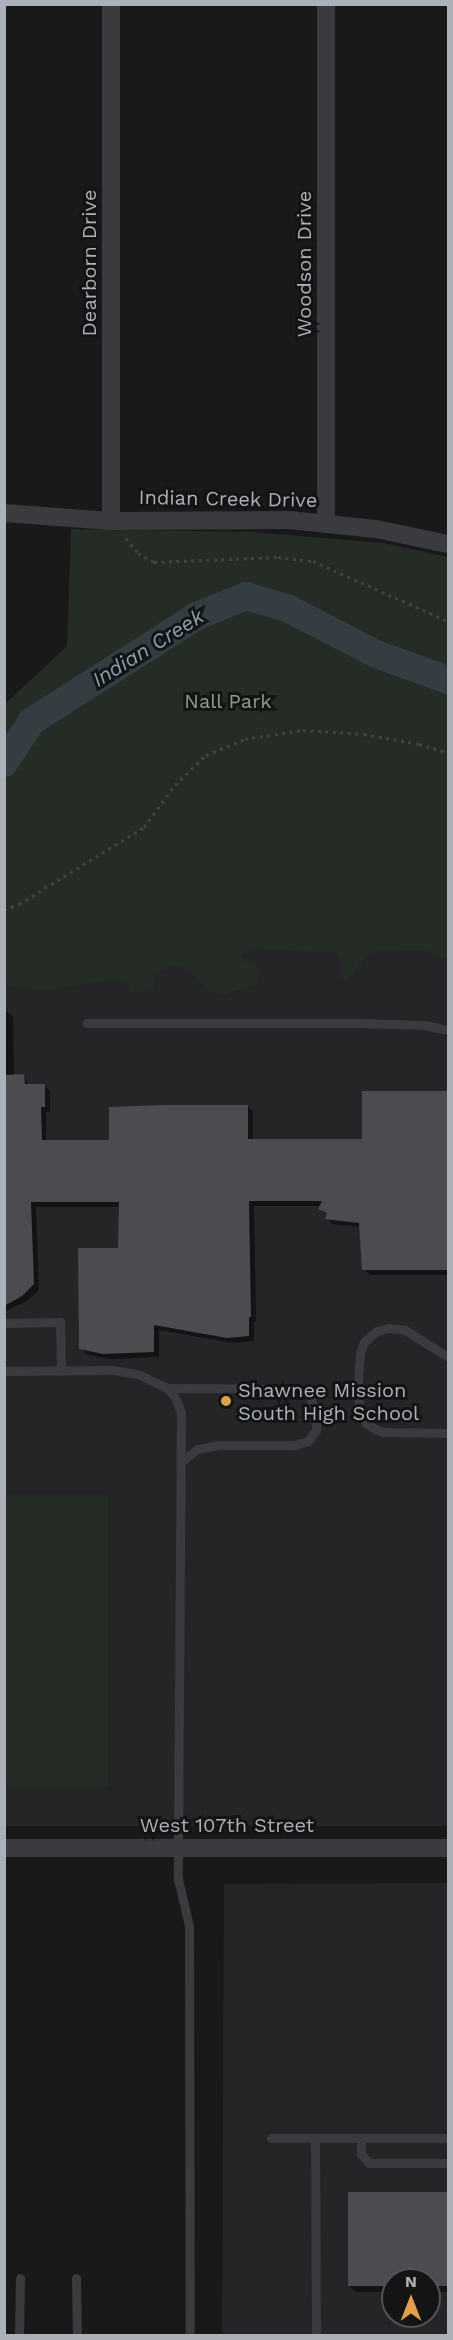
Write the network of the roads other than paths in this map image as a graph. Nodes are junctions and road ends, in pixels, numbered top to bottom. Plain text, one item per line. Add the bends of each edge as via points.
1 (111, 4) edge
2 (326, 4) edge
3 (4, 513) edge
4 (111, 521) junction
5 (326, 524) junction
6 (448, 544) edge
7 (87, 1023) dead end
8 (448, 1030) edge
9 (4, 1323) edge
10 (448, 1357) edge
11 (4, 1371) edge
12 (61, 1371) junction
13 (167, 1388) junction
14 (448, 1433) edge
15 (181, 1462) junction
16 (178, 1847) junction
17 (4, 1848) edge
18 (448, 1848) edge
19 (271, 2138) dead end
20 (361, 2138) junction
21 (448, 2138) edge
22 (315, 2139) junction
23 (448, 2163) edge
24 (20, 2278) dead end
25 (76, 2278) dead end
26 (19, 2336) edge
27 (77, 2336) edge
28 (190, 2336) edge
29 (316, 2336) edge

1 - 4 street, Dearborn Drive
2 - 5 street, Woodson Drive
3 - 4 street, Indian Creek Drive
4 - 5 street, Indian Creek Drive via 224,518
5 - 6 street, Indian Creek Drive via 376,529
7 - 8 lane via 361,1023 424,1025
9 - 12 lane via 60,1322
10 - 14 lane via 405,1330 377,1331 364,1342 358,1381 359,1411 375,1429
11 - 12 lane
12 - 13 lane via 113,1370 140,1375
13 - 15 lane via 180,1413
13 - 15 lane via 298,1389 309,1395 316,1412 316,1430 308,1440 294,1445 219,1444 197,1449
15 - 16 lane
16 - 17 street, West 107th Street
16 - 18 street, West 107th Street
16 - 28 lane via 178,1879 189,1926
19 - 22 lane
20 - 21 lane
20 - 22 lane
20 - 23 lane via 361,2154 369,2163
22 - 29 lane
24 - 26 lane
25 - 27 lane

